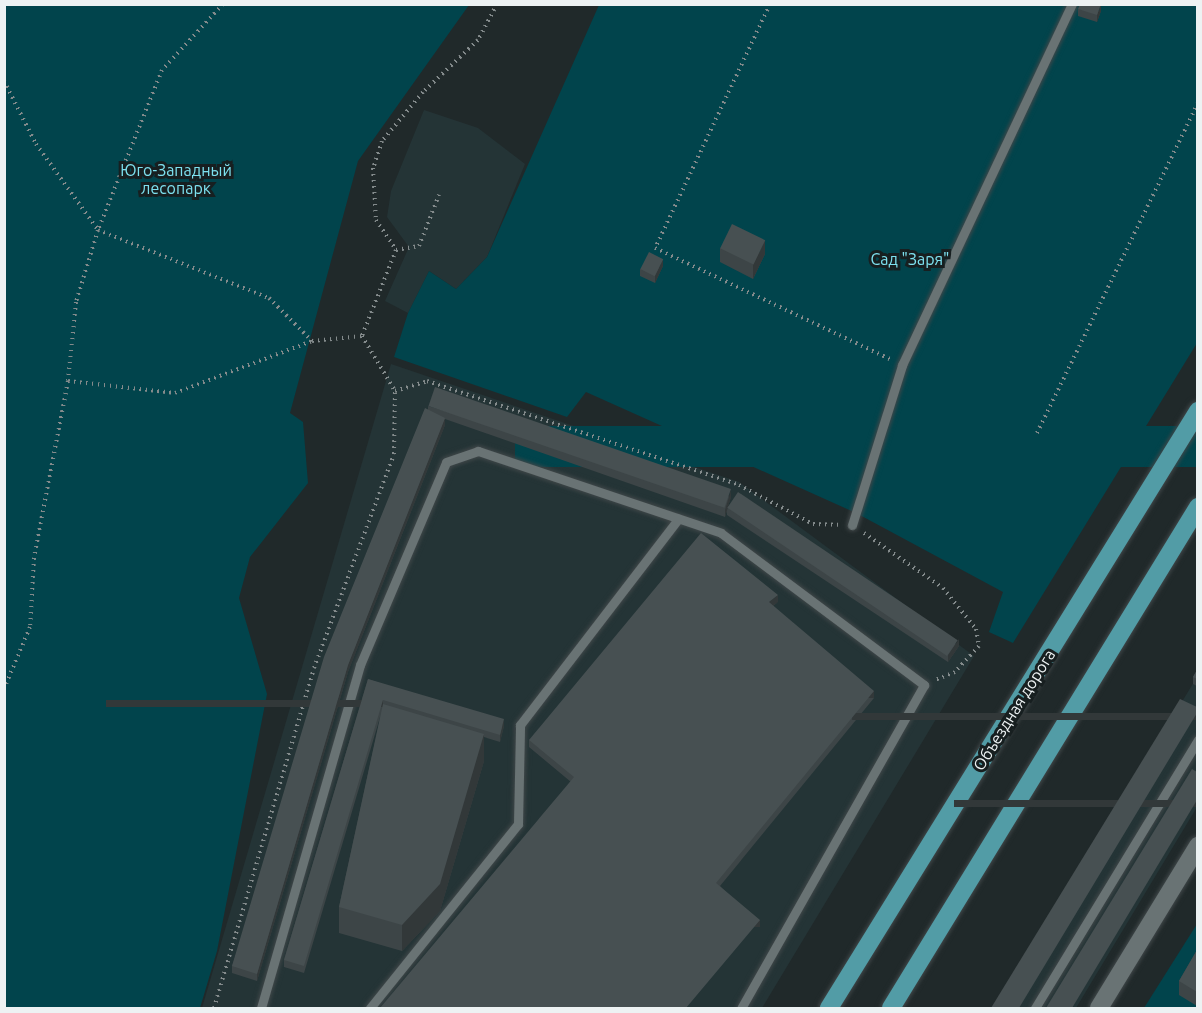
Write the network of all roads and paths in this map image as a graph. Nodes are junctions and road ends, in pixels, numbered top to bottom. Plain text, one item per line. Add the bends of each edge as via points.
1 (223, 4) edge
2 (497, 4) edge
3 (770, 4) edge
4 (1072, 4) edge
5 (4, 81) edge
6 (1197, 103) edge
7 (439, 195) dead end
8 (98, 230) junction
9 (396, 250) junction
10 (362, 336) junction
11 (312, 341) junction
12 (902, 365) junction
13 (68, 381) junction
14 (395, 391) junction
15 (1197, 411) edge
16 (1037, 433) dead end
17 (1197, 507) edge
18 (678, 519) junction
19 (852, 525) junction
20 (924, 685) junction
21 (4, 689) edge
22 (1197, 740) edge
23 (1197, 846) edge
24 (214, 1008) edge
25 (261, 1008) edge
26 (370, 1008) edge
27 (741, 1008) edge
28 (829, 1008) edge
29 (891, 1008) edge
30 (1035, 1008) edge
31 (1099, 1008) edge

1 - 8 path via 162,70
2 - 9 path via 478,40 423,92 382,141 373,168 376,220
3 - 12 path via 655,248
4 - 12 lane
5 - 8 path via 36,144
6 - 16 path
7 - 9 path via 419,246
8 - 11 path via 269,298
8 - 13 path via 76,302
9 - 10 path
10 - 11 path
10 - 14 path
11 - 13 path via 175,393
12 - 19 lane
13 - 21 path via 34,558 30,627
14 - 19 path via 427,381 739,485 813,524
14 - 24 path via 394,454 314,668
15 - 28 main road, Объездная дорога
17 - 29 main road
18 - 20 lane via 722,533
18 - 25 lane via 478,451 446,462 360,666
18 - 26 lane via 520,725 518,824
19 - 20 path via 942,588 976,629 979,646 971,655 955,672
20 - 27 lane
22 - 30 lane
23 - 31 street

